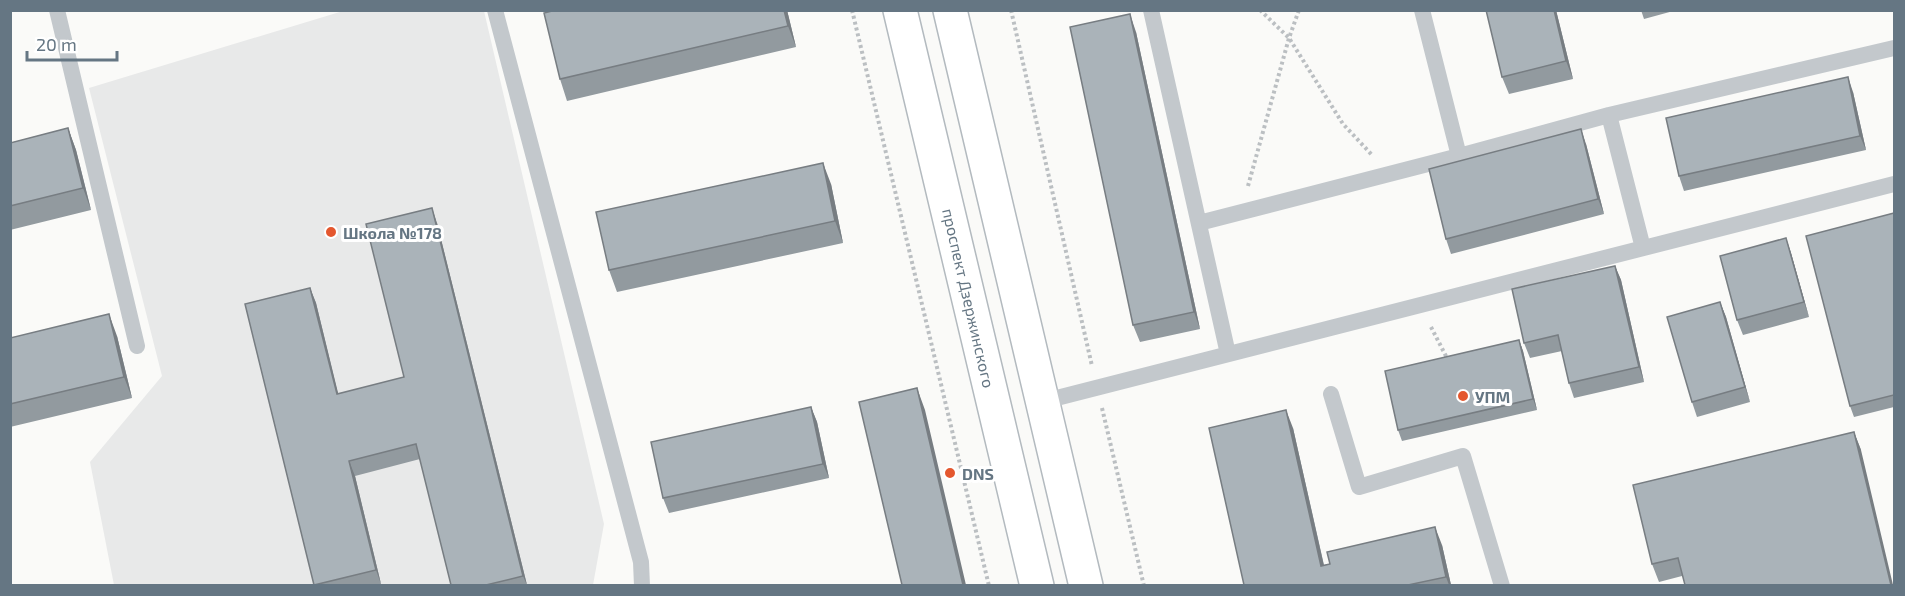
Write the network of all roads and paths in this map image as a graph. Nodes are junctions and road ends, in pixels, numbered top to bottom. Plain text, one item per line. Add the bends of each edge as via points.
1 (57, 10) edge
2 (495, 10) edge
3 (852, 10) edge
4 (900, 10) edge
5 (950, 10) edge
6 (1011, 10) edge
7 (1151, 10) edge
8 (1260, 10) edge
9 (1299, 10) edge
10 (1422, 10) edge
11 (1289, 38) junction
12 (1894, 48) edge
13 (1609, 116) junction
14 (1459, 156) junction
15 (1390, 174) junction
16 (1894, 184) edge
17 (1240, 213) junction
18 (1199, 223) junction
19 (1643, 248) junction
20 (1419, 305) junction
21 (137, 346) dead end
22 (1228, 354) junction
23 (1452, 366) edge
24 (1097, 387) junction
25 (1331, 394) dead end
26 (1041, 402) junction
27 (642, 585) edge
28 (989, 585) edge
29 (1037, 585) edge
30 (1086, 585) edge
31 (1144, 585) edge
32 (1502, 585) edge

1 - 21 lane
2 - 27 lane via 641,562
3 - 28 path
4 - 29 main road, проспект Дзержинского
5 - 26 main road
6 - 24 path
7 - 18 lane
8 - 11 path
9 - 11 path
10 - 14 lane
11 - 15 path via 1343,124
11 - 17 path
12 - 13 lane
13 - 14 lane
13 - 19 lane
14 - 15 lane
15 - 17 lane
16 - 19 lane
17 - 18 lane
18 - 22 lane
19 - 20 lane
20 - 22 lane
20 - 23 path
22 - 24 lane
24 - 26 lane
24 - 31 path
25 - 32 lane via 1359,487 1463,456
26 - 30 main road

